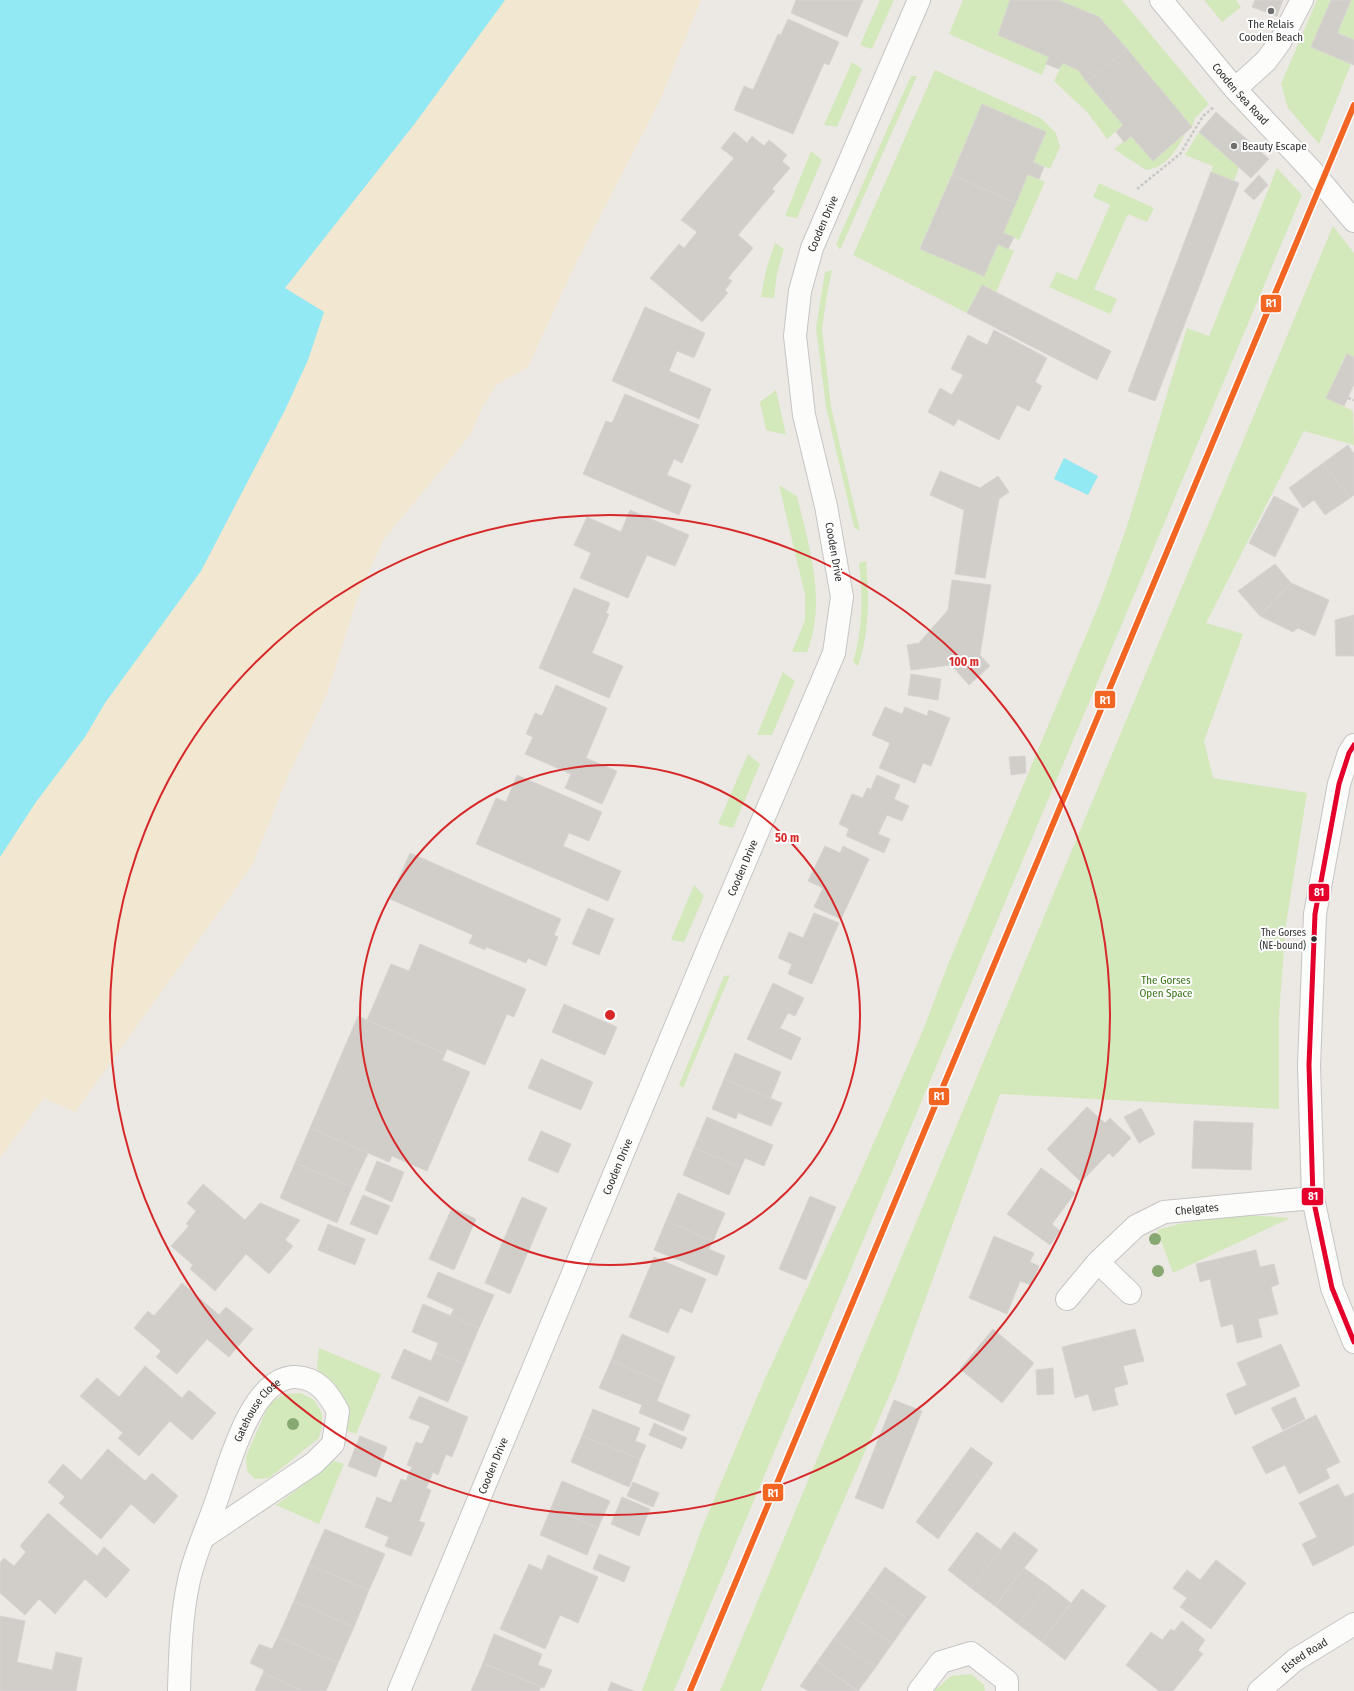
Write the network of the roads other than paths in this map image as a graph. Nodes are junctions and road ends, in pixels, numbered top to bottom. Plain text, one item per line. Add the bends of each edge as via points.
1 (919, 0) edge
2 (1161, 0) edge
3 (1302, 0) edge
4 (1235, 88) junction
5 (1354, 221) edge
6 (1354, 745) edge
7 (1313, 1198) junction
8 (1098, 1262) junction
9 (1130, 1293) dead end
10 (1067, 1299) dead end
11 (1354, 1342) edge
12 (204, 1536) junction
13 (1354, 1624) edge
14 (179, 1691) edge
15 (399, 1691) edge
16 (919, 1691) edge
17 (1008, 1691) edge
18 (1259, 1691) edge

1 - 15 main road, Cooden Drive via 812,248 800,291 795,336 804,415 826,506 842,597 834,653
2 - 4 main road, Cooden Sea Road
3 - 4 main road via 1271,55
4 - 5 main road, Cooden Sea Road via 1312,171
6 - 7 main road via 1339,784 1315,914 1309,1065
7 - 8 main road, Chelgates via 1164,1212 1136,1226
7 - 11 main road via 1332,1288
8 - 9 main road
8 - 10 main road, Chelgates
12 - 12 main road, Gatehouse Close via 314,1463 333,1444 338,1411 325,1390 305,1378 287,1377 263,1392 243,1426
12 - 14 main road, Gatehouse Close via 189,1578 180,1629
13 - 18 main road, Elsted Road via 1295,1660
16 - 17 main road via 941,1662 971,1654 1007,1681

